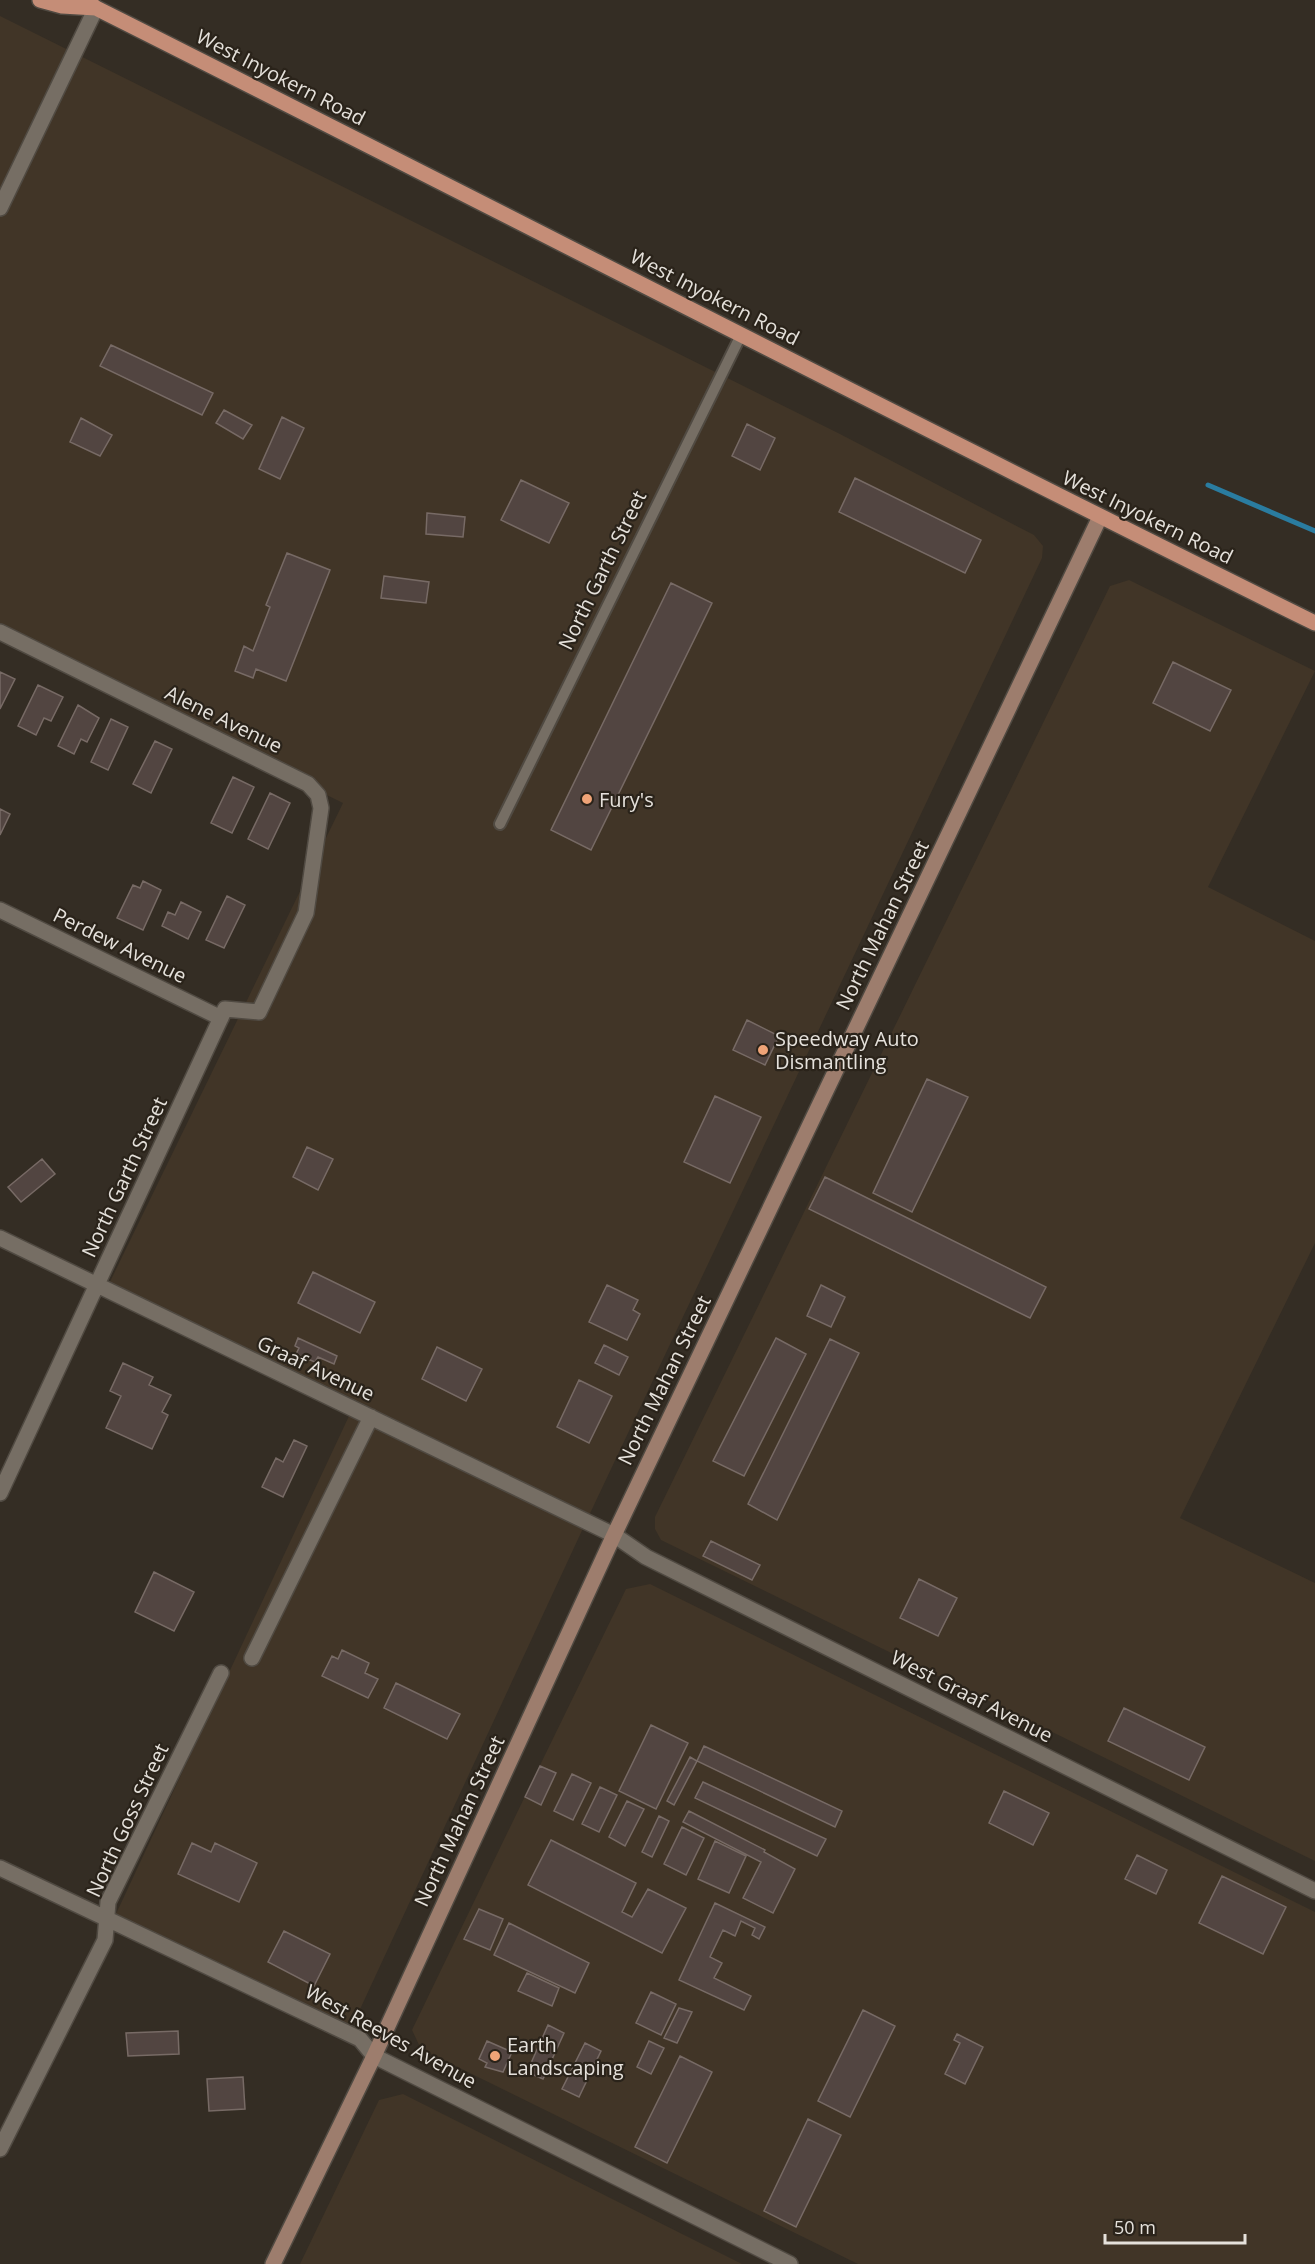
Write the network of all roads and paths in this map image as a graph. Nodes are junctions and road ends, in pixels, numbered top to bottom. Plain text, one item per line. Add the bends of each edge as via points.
1 (40, 0) edge
2 (91, 4) edge
3 (0, 208) edge
4 (741, 335) junction
5 (1100, 517) junction
6 (1315, 623) edge
7 (0, 632) edge
8 (500, 824) dead end
9 (0, 910) edge
10 (221, 1018) junction
11 (0, 1238) edge
12 (97, 1287) junction
13 (372, 1418) junction
14 (0, 1493) edge
15 (614, 1535) junction
16 (252, 1658) dead end
17 (221, 1673) dead end
18 (0, 1868) edge
19 (1315, 1891) edge
20 (107, 1917) junction
21 (374, 2056) junction
22 (0, 2149) edge
23 (273, 2264) edge
24 (790, 2264) edge

1 - 2 main road, West Inyokern Road via 62,6
2 - 3 street
2 - 4 main road, West Inyokern Road
4 - 5 main road, West Inyokern Road
4 - 8 lane, North Garth Street
5 - 6 main road, West Inyokern Road
5 - 15 street, North Mahan Street
7 - 10 street, Alene Avenue via 308,784 318,795 321,808 306,913 259,1012 225,1009
9 - 10 street, Perdew Avenue
10 - 12 street, North Garth Street
11 - 12 street, Graaf Avenue
12 - 13 street, Graaf Avenue
12 - 14 street, North Garth Street
13 - 15 street, Graaf Avenue
13 - 16 street
15 - 19 street, West Graaf Avenue via 645,1557
15 - 21 street, North Mahan Street
17 - 20 street, North Goss Street via 108,1902
18 - 20 street, West Reeves Avenue
20 - 21 street, West Reeves Avenue via 360,2039
20 - 22 street, North Goss Street via 105,1940
21 - 23 street, North Mahan Street
21 - 24 street, West Reeves Avenue

